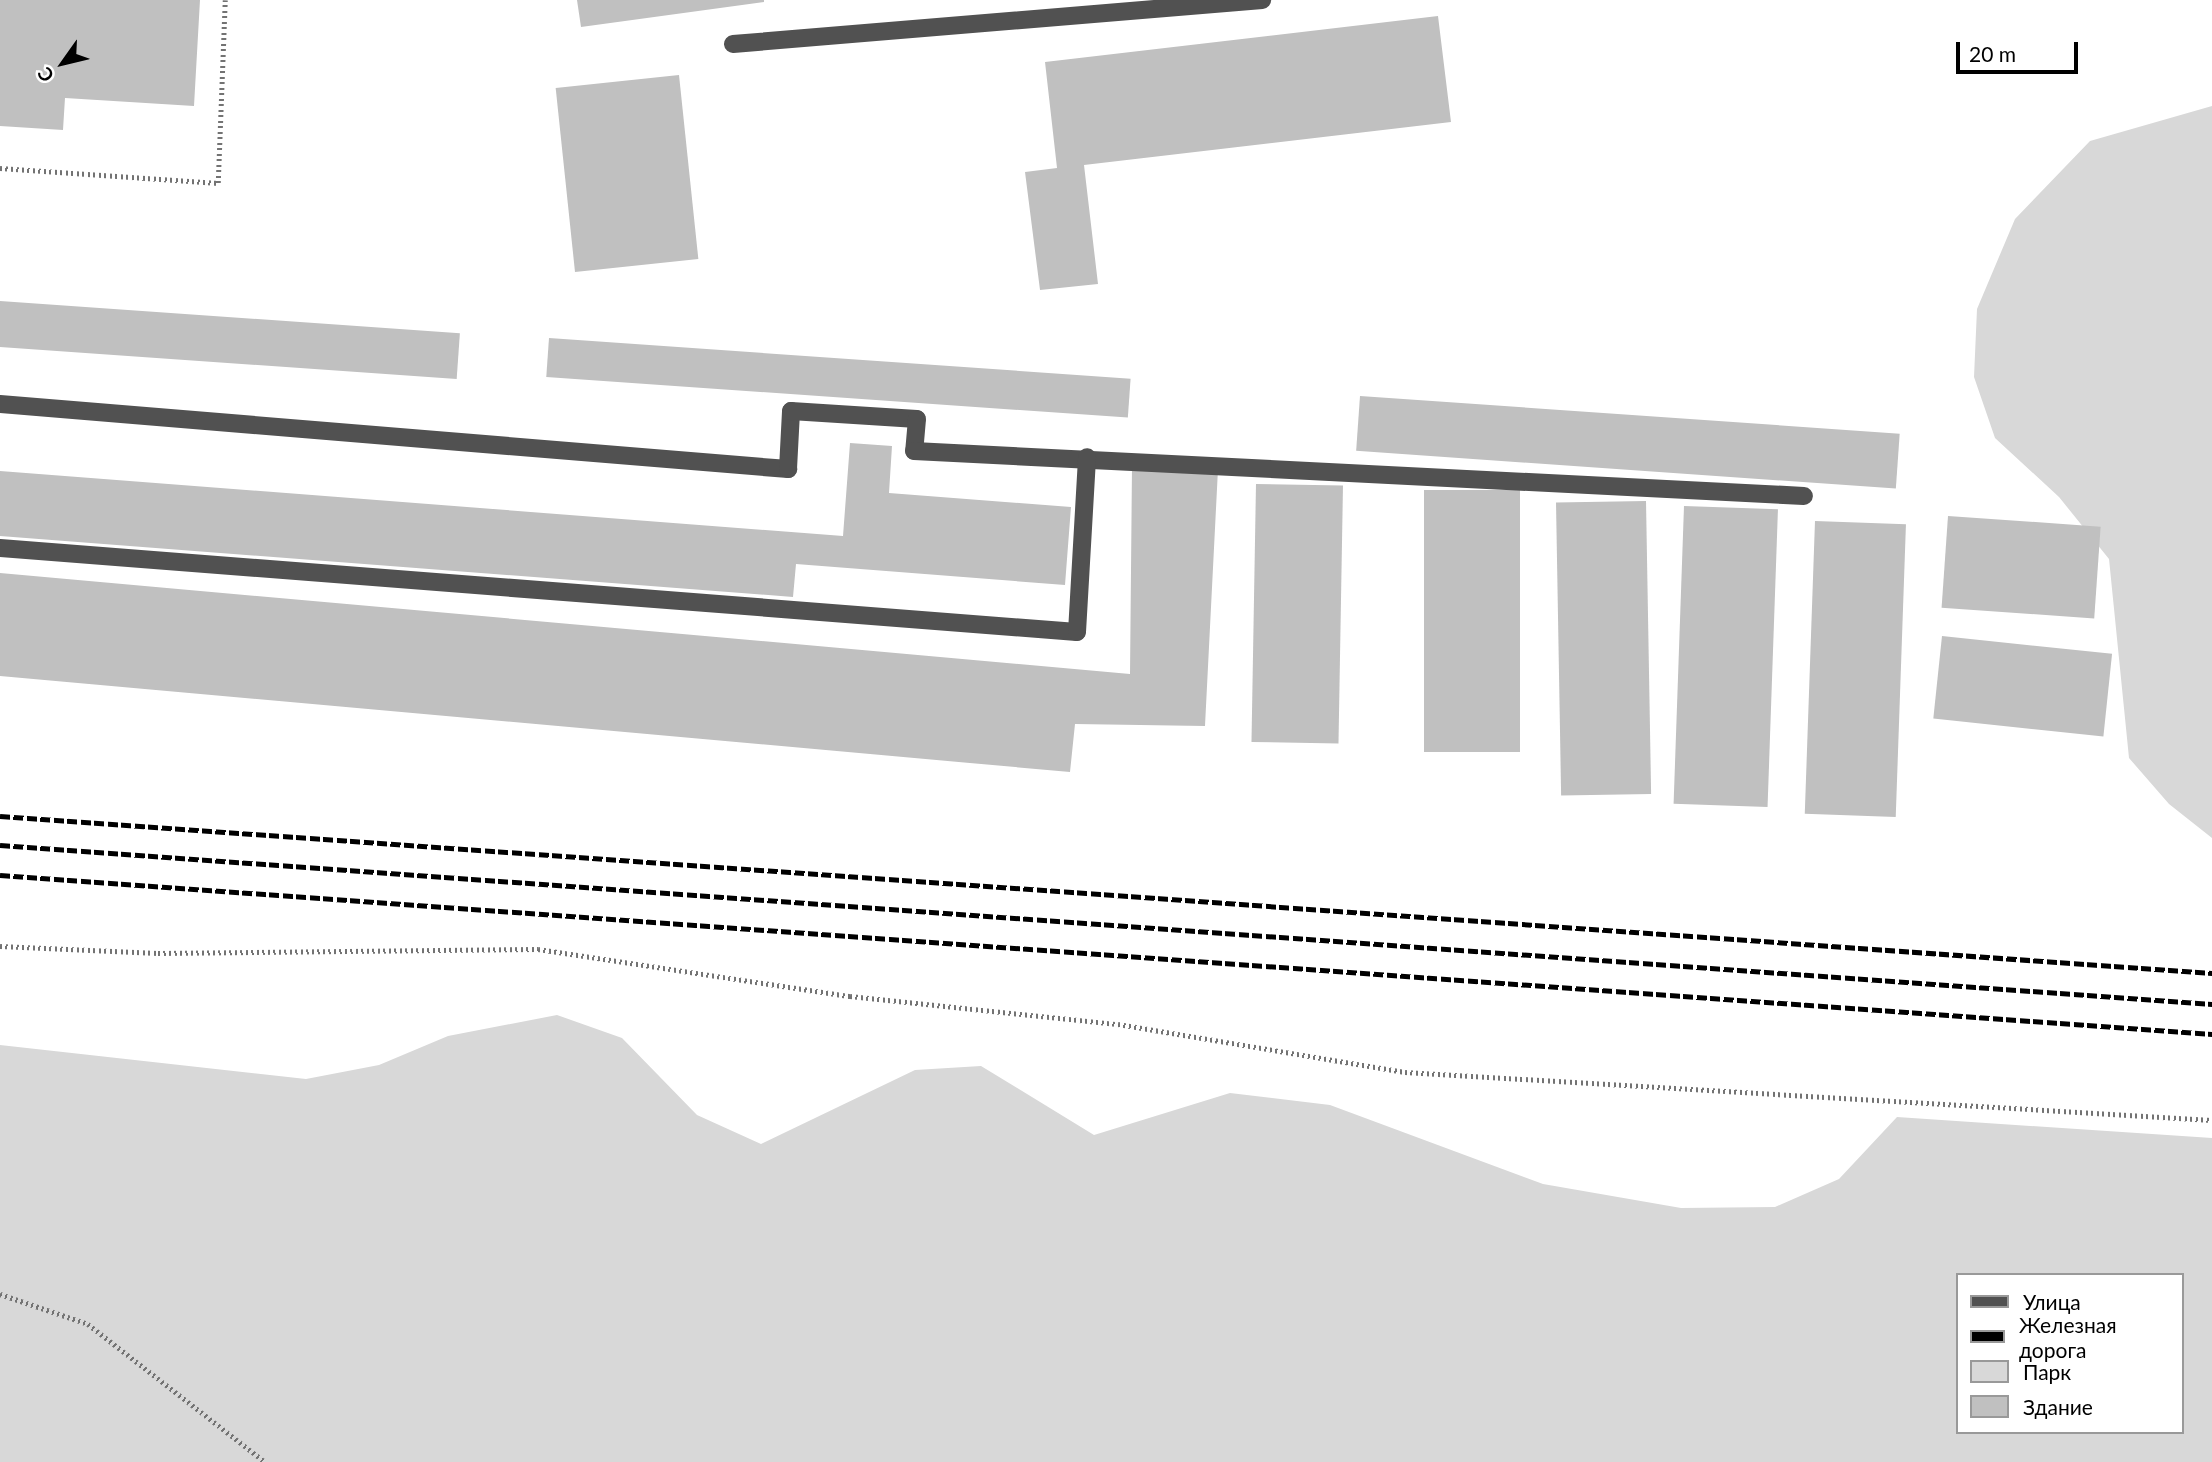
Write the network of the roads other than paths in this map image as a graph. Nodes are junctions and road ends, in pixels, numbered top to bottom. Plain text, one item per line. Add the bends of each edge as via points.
1 (1262, 0) edge
2 (733, 44) dead end
3 (0, 404) edge
4 (1087, 457) junction
5 (1804, 496) dead end
6 (0, 548) edge

1 - 2 lane
3 - 4 lane via 788,469 791,411 917,419 914,451
4 - 5 lane
4 - 6 lane via 1077,632

